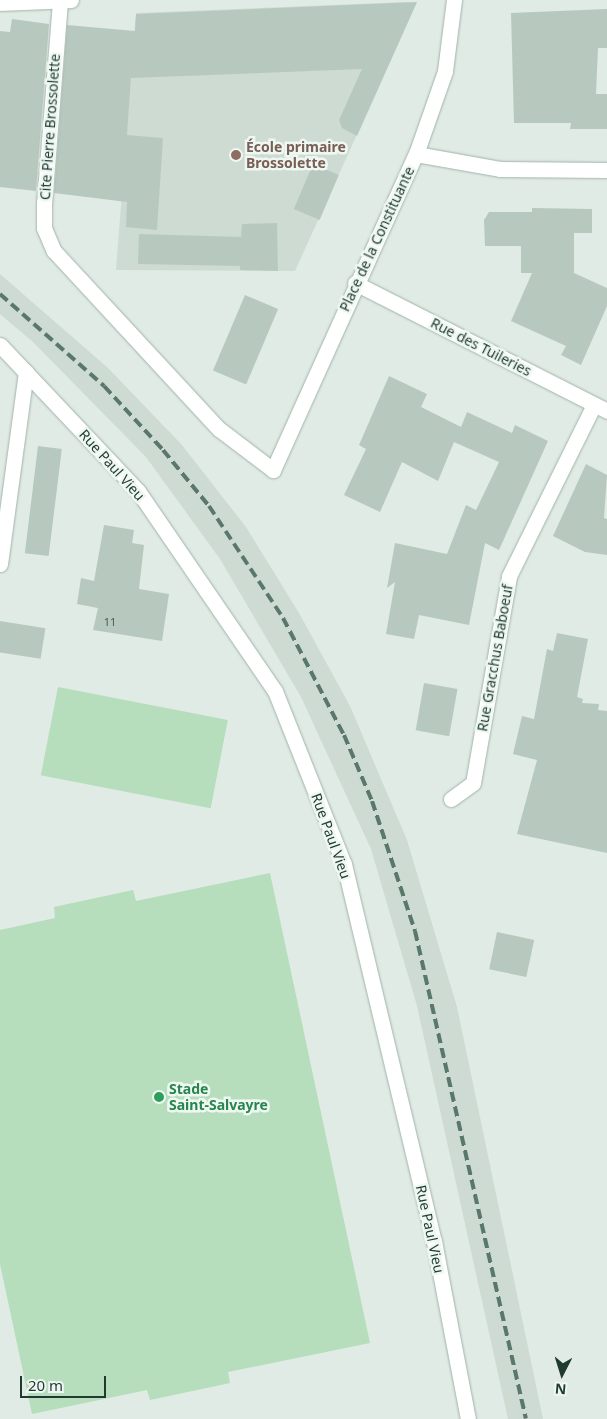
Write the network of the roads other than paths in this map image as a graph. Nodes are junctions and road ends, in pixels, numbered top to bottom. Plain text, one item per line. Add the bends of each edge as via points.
1 (71, 0) edge
2 (454, 0) edge
3 (60, 1) edge
4 (0, 3) edge
5 (416, 154) junction
6 (607, 170) edge
7 (355, 283) junction
8 (0, 345) edge
9 (26, 372) junction
10 (601, 408) edge
11 (273, 470) joint
12 (0, 564) edge
13 (451, 799) dead end
14 (468, 1419) edge

1 - 3 street
2 - 5 street, Place de la Constituante via 446,71
3 - 4 street
3 - 11 street, Cite Pierre Brossolette via 44,203 44,228 54,251 219,429
5 - 6 street via 500,170
5 - 7 street, Place de la Constituante
7 - 10 street, Rue des Tuileries
7 - 11 street, Place de la Constituante
8 - 9 street, Rue Paul Vieu
9 - 12 street
9 - 14 street, Rue Paul Vieu via 138,490 275,691 344,864 434,1241
10 - 13 street, Rue Gracchus Baboeuf via 509,576 473,784

